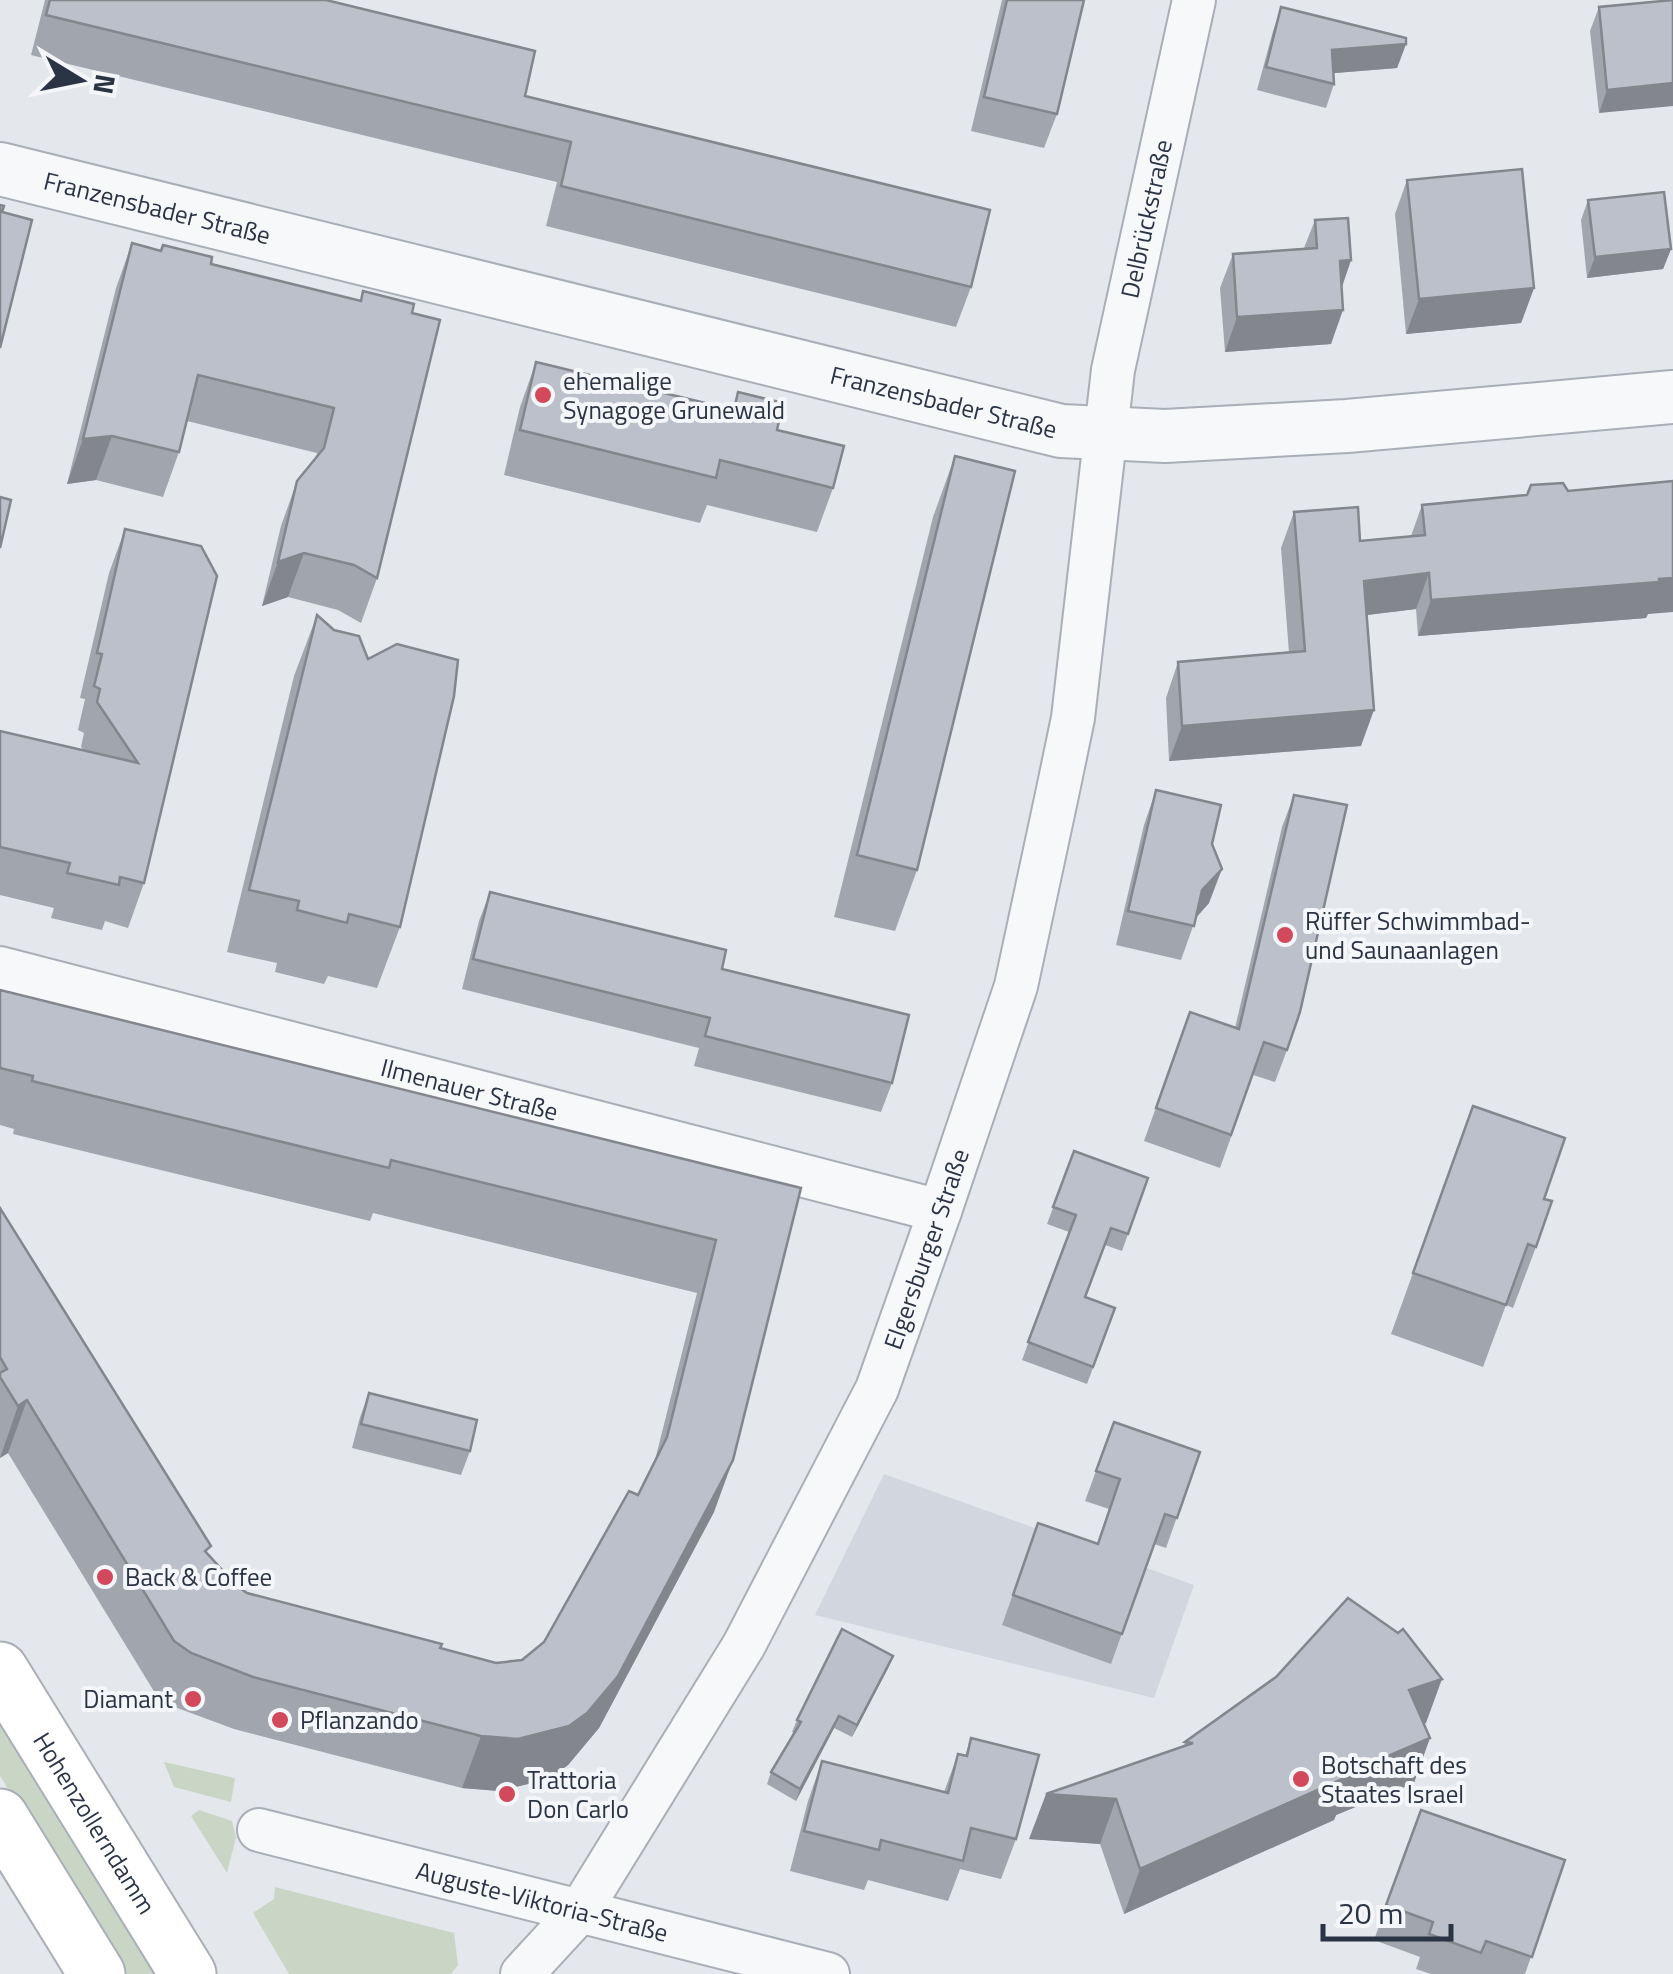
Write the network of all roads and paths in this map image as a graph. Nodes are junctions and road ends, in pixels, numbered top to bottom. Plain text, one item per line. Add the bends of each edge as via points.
1 (1194, 0) edge
2 (0, 169) edge
3 (1673, 397) edge
4 (1105, 435) junction
5 (0, 968) edge
6 (940, 1211) junction
7 (0, 1670) edge
8 (0, 1817) edge
9 (259, 1830) dead end
10 (580, 1911) junction
11 (97, 1974) edge
12 (188, 1974) edge
13 (522, 1974) edge
14 (828, 1974) edge

1 - 4 street, Delbrückstraße via 1127,297
2 - 4 street, Franzensbader Straße via 1002,418
3 - 4 street, Franzensbader Straße via 1347,426
4 - 6 street, Elgersburger Straße via 1073,718 1043,862 1016,986
5 - 6 street, Ilmenauer Straße
6 - 10 street, Elgersburger Straße via 878,1389 744,1645
7 - 12 main road, Hohenzollerndamm
8 - 11 main road
9 - 10 street, Auguste-Viktoria-Straße
10 - 13 street, Elgersburger Straße
10 - 14 street, Auguste-Viktoria-Straße

